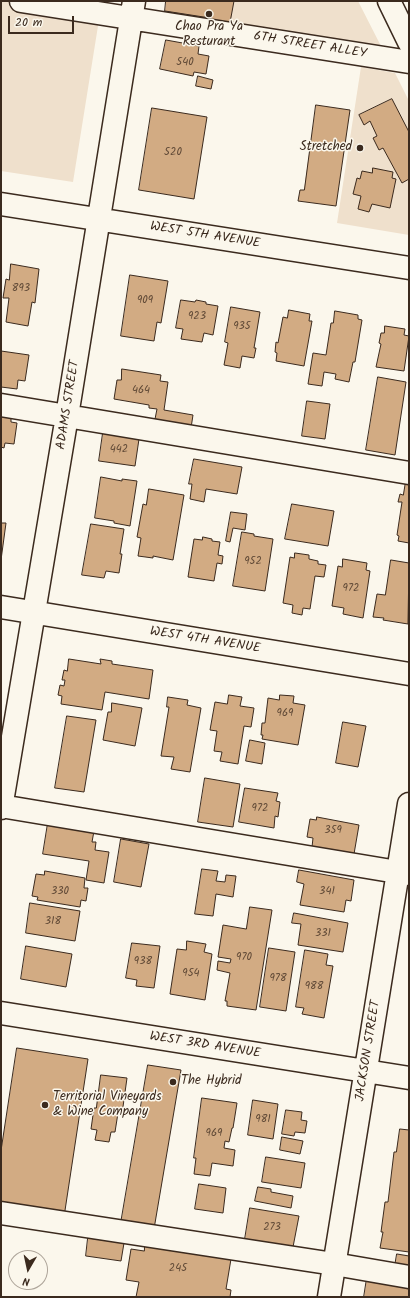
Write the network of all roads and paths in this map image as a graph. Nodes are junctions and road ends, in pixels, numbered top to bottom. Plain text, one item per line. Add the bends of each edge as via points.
1 (20, 1) edge
2 (389, 1) edge
3 (133, 10) edge
4 (409, 42) edge
5 (409, 62) edge
6 (1, 204) edge
7 (99, 219) junction
8 (409, 268) edge
9 (1, 405) edge
10 (67, 416) junction
11 (409, 473) edge
12 (1, 607) edge
13 (34, 613) junction
14 (409, 674) edge
15 (409, 804) edge
16 (1, 806) edge
17 (403, 873) edge
18 (1, 1014) edge
19 (365, 1071) junction
20 (409, 1078) edge
21 (1, 1213) edge
22 (334, 1264) junction
23 (409, 1277) edge
24 (329, 1297) edge

1 - 3 street, 6TH STREET ALLEY
2 - 4 street
3 - 5 street, 6TH STREET ALLEY
3 - 7 street, ADAMS STREET
6 - 7 street, WEST 5TH AVENUE
7 - 8 street, WEST 5TH AVENUE
7 - 10 street, ADAMS STREET
9 - 10 street
10 - 11 street
10 - 13 street, ADAMS STREET
12 - 13 street, WEST 4TH AVENUE
13 - 14 street, WEST 4TH AVENUE
13 - 16 street, ADAMS STREET
15 - 17 street, JACKSON STREET
16 - 17 street
17 - 19 street, JACKSON STREET
18 - 19 street, WEST 3RD AVENUE
19 - 20 street, WEST 3RD AVENUE
19 - 22 street, JACKSON STREET
21 - 22 street
22 - 23 street
22 - 24 street, JACKSON STREET

